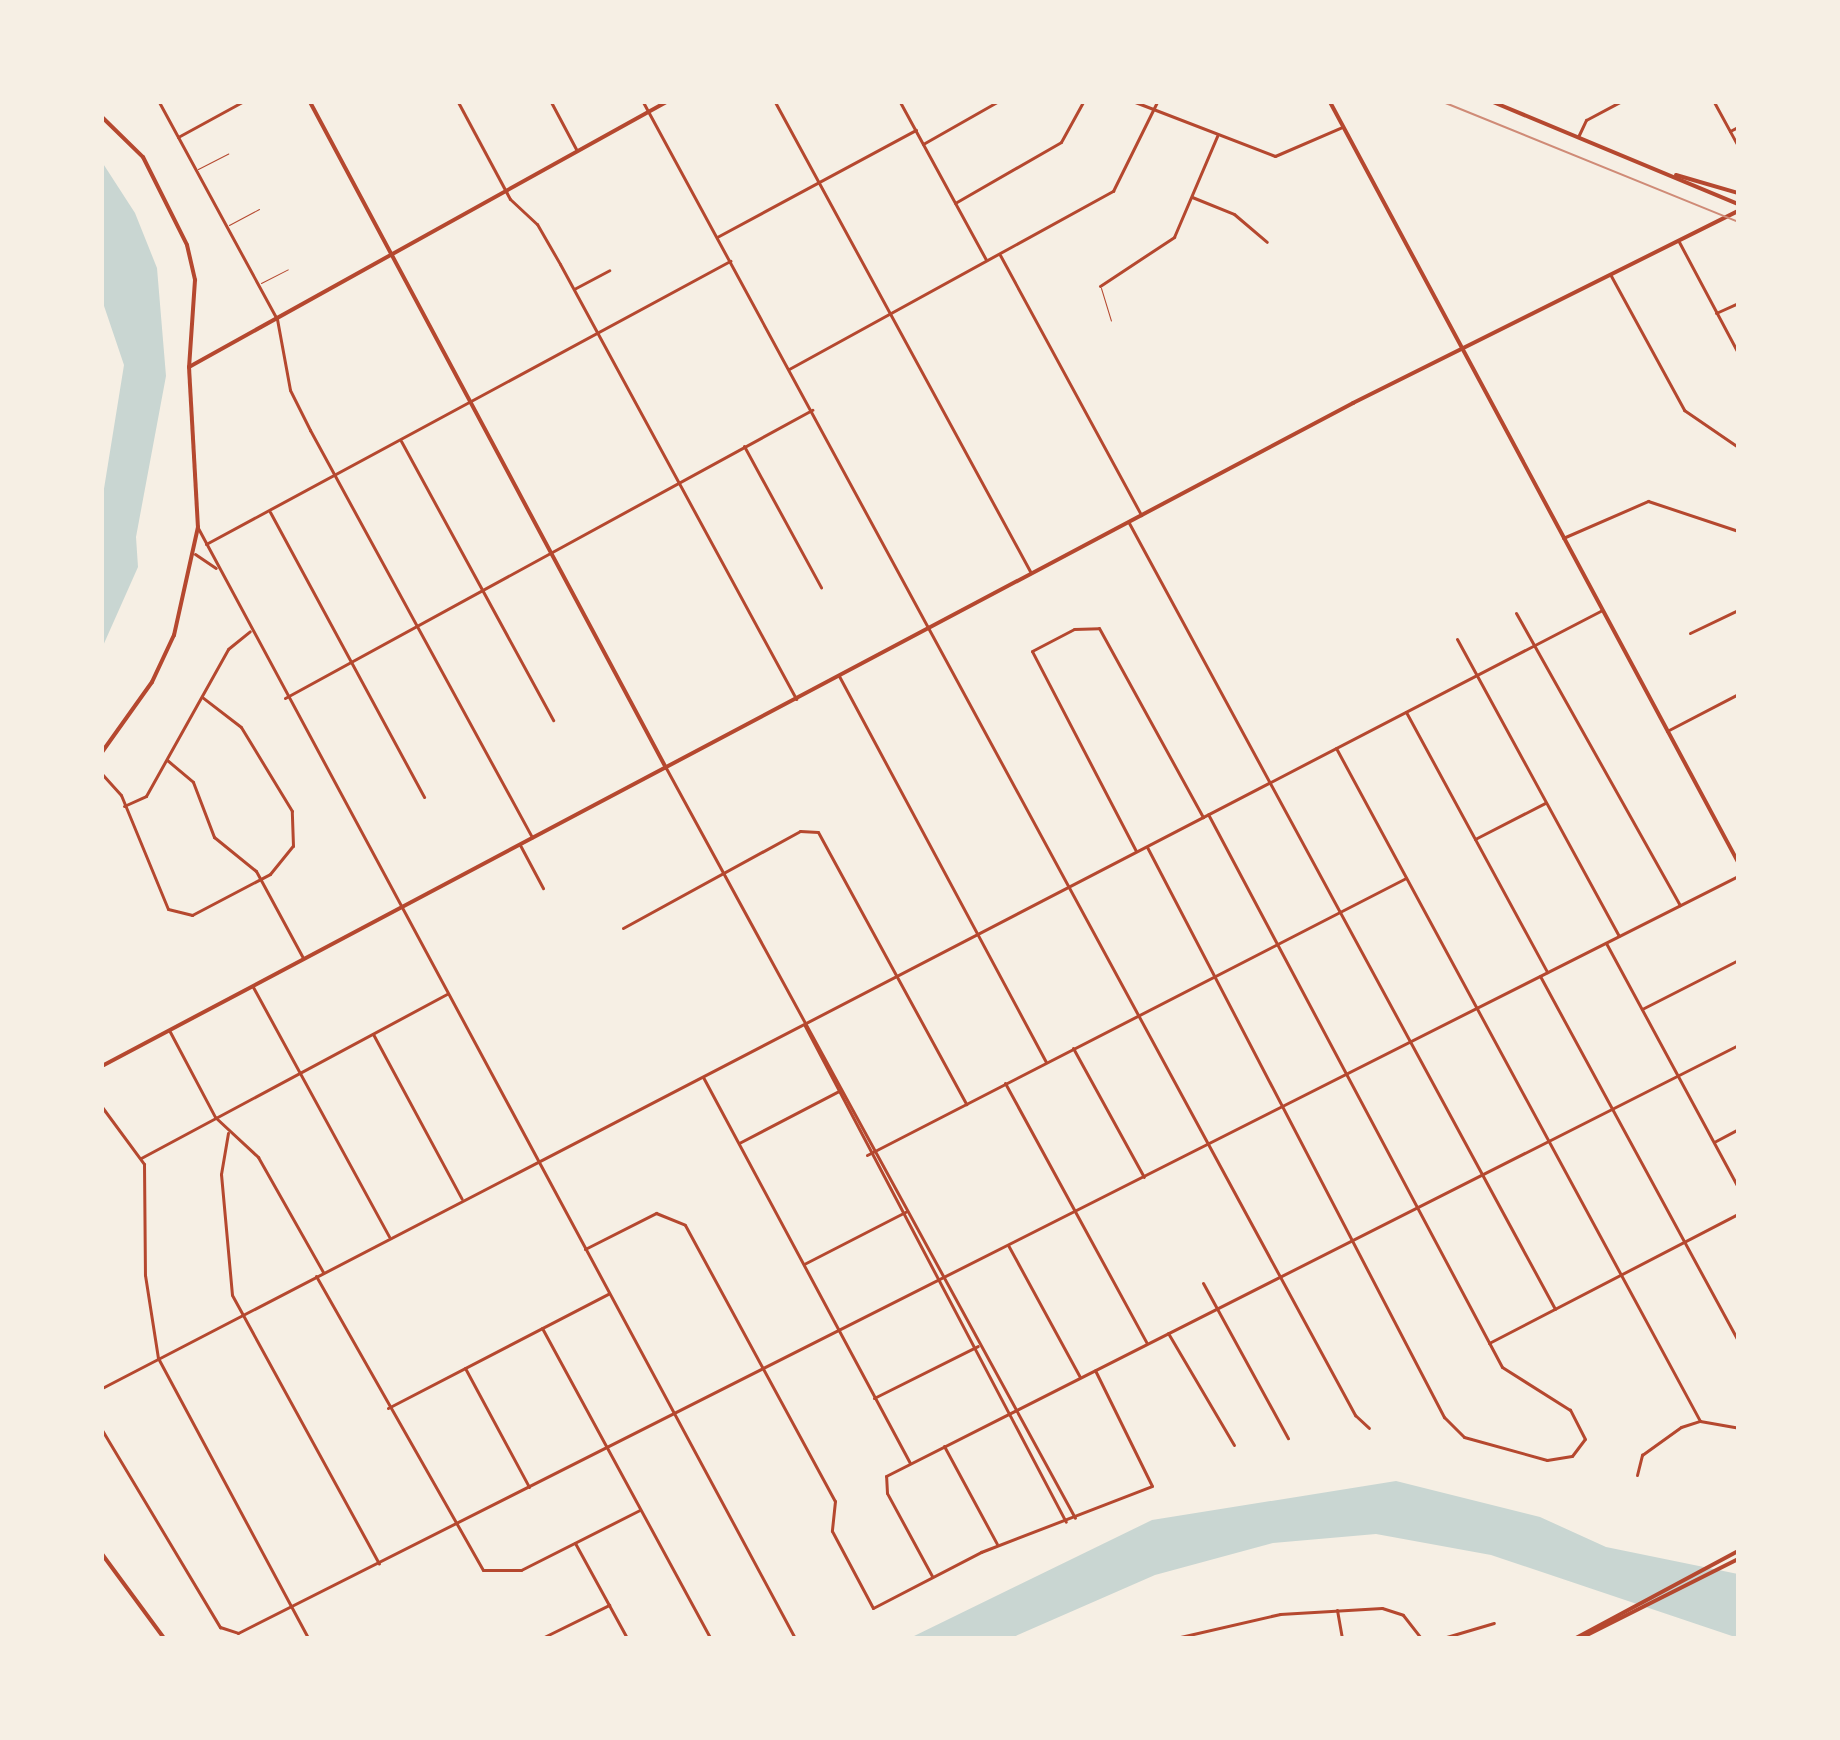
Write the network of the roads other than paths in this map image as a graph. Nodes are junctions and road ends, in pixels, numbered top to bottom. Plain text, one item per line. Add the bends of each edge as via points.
1 (159, 102) edge
2 (242, 102) edge
3 (310, 102) edge
4 (458, 102) edge
5 (551, 102) edge
6 (643, 102) edge
7 (666, 102) edge
8 (775, 102) edge
9 (900, 102) edge
10 (997, 102) edge
11 (1083, 102) edge
12 (1135, 102) edge
13 (1157, 102) edge
14 (1330, 102) edge
15 (1493, 102) edge
16 (1620, 102) edge
17 (1714, 102) edge
18 (1154, 110) junction
19 (649, 111) junction
20 (102, 117) edge
21 (1343, 127) junction
22 (1738, 127) edge
23 (916, 130) junction
24 (1730, 131) junction
25 (1217, 136) junction
26 (178, 137) junction
27 (1578, 137) junction
28 (923, 144) junction
29 (1738, 146) edge
30 (577, 151) junction
31 (228, 154) dead end
32 (196, 170) junction
33 (1673, 174) junction
34 (818, 182) junction
35 (506, 191) junction
36 (1738, 193) edge
37 (1192, 197) junction
38 (955, 203) junction
39 (1738, 204) edge
40 (259, 209) dead end
41 (1738, 211) edge
42 (227, 227) junction
43 (717, 237) junction
44 (1678, 240) junction
45 (1267, 242) dead end
46 (389, 255) junction
47 (1000, 255) junction
48 (730, 261) junction
49 (987, 262) junction
50 (288, 269) dead end
51 (609, 270) dead end
52 (1610, 274) junction
53 (258, 284) junction
54 (1100, 286) joint
55 (574, 289) junction
56 (1738, 303) edge
57 (1716, 313) junction
58 (890, 314) junction
59 (277, 319) junction
60 (1111, 320) dead end
61 (599, 335) junction
62 (1461, 347) junction
63 (1738, 353) edge
64 (189, 367) junction
65 (789, 369) junction
66 (469, 406) junction
67 (812, 410) junction
68 (401, 441) junction
69 (744, 446) junction
70 (1738, 447) edge
71 (335, 476) junction
72 (678, 483) junction
73 (269, 510) junction
74 (1141, 516) junction
75 (1129, 523) junction
76 (198, 527) junction
77 (1738, 531) edge
78 (1563, 538) junction
79 (206, 544) junction
80 (195, 554) junction
81 (549, 554) junction
82 (216, 568) junction
83 (1032, 574) junction
84 (821, 587) dead end
85 (482, 590) junction
86 (1602, 610) junction
87 (1738, 610) edge
88 (1516, 613) dead end
89 (416, 626) junction
90 (930, 628) junction
91 (250, 631) junction
92 (1690, 633) dead end
93 (1457, 639) dead end
94 (1534, 646) junction
95 (352, 661) junction
96 (1476, 675) junction
97 (839, 676) junction
98 (1738, 694) edge
99 (202, 697) junction
100 (285, 698) junction
101 (796, 699) junction
102 (1406, 712) junction
103 (553, 720) dead end
104 (1667, 731) junction
105 (1336, 748) junction
106 (102, 752) edge
107 (167, 760) junction
108 (666, 768) junction
109 (102, 774) edge
110 (1270, 782) junction
111 (424, 797) dead end
112 (1545, 803) junction
113 (124, 806) junction
114 (1208, 814) junction
115 (1203, 817) junction
116 (532, 838) junction
117 (1475, 839) junction
118 (520, 845) junction
119 (1147, 845) junction
120 (1136, 851) junction
121 (1738, 862) edge
122 (721, 871) junction
123 (1738, 876) edge
124 (1406, 878) junction
125 (261, 879) junction
126 (1070, 886) junction
127 (543, 888) dead end
128 (1680, 905) junction
129 (401, 908) junction
130 (1340, 914) junction
131 (623, 928) dead end
132 (977, 934) junction
133 (1619, 936) junction
134 (1606, 943) junction
135 (1279, 946) junction
136 (303, 960) junction
137 (1738, 960) edge
138 (1547, 972) junction
139 (896, 975) junction
140 (1540, 976) junction
141 (1218, 977) junction
142 (253, 987) junction
143 (447, 994) junction
144 (1476, 1009) junction
145 (1642, 1009) junction
146 (1139, 1015) junction
147 (804, 1024) junction
148 (169, 1030) junction
149 (373, 1034) junction
150 (1409, 1042) junction
151 (1738, 1045) edge
152 (1073, 1048) junction
153 (1046, 1062) junction
154 (102, 1066) edge
155 (299, 1072) junction
156 (1347, 1074) junction
157 (1678, 1076) junction
158 (703, 1077) junction
159 (1005, 1083) junction
160 (841, 1090) junction
161 (834, 1094) junction
162 (966, 1104) junction
163 (1286, 1105) junction
164 (102, 1107) edge
165 (1612, 1109) junction
166 (215, 1117) junction
167 (1738, 1129) edge
168 (228, 1133) junction
169 (1548, 1142) junction
170 (1714, 1142) junction
171 (739, 1143) junction
172 (1209, 1144) junction
173 (875, 1151) junction
174 (867, 1155) junction
175 (141, 1158) junction
176 (537, 1161) junction
177 (1481, 1175) junction
178 (1144, 1177) junction
179 (1738, 1187) edge
180 (462, 1200) junction
181 (1415, 1208) junction
182 (907, 1211) junction
183 (1075, 1212) junction
184 (1738, 1214) edge
185 (899, 1215) junction
186 (390, 1238) junction
187 (1685, 1241) junction
188 (1348, 1242) junction
189 (1008, 1245) junction
190 (585, 1249) junction
191 (804, 1264) junction
192 (323, 1272) junction
193 (1621, 1275) junction
194 (316, 1276) junction
195 (1281, 1276) junction
196 (943, 1278) junction
197 (936, 1282) junction
198 (1203, 1283) dead end
199 (608, 1294) junction
200 (1555, 1309) junction
201 (1214, 1310) junction
202 (242, 1314) junction
203 (542, 1328) junction
204 (839, 1331) junction
205 (1168, 1333) junction
206 (1738, 1340) edge
207 (1489, 1343) junction
208 (1147, 1344) junction
209 (979, 1345) junction
210 (972, 1349) junction
211 (158, 1358) junction
212 (465, 1368) junction
213 (763, 1369) junction
214 (1095, 1370) junction
215 (1080, 1377) junction
216 (102, 1388) edge
217 (874, 1398) junction
218 (388, 1408) junction
219 (1015, 1410) junction
220 (674, 1414) junction
221 (1008, 1414) junction
222 (1700, 1421) junction
223 (1369, 1428) dead end
224 (1738, 1428) edge
225 (102, 1430) edge
226 (1288, 1438) dead end
227 (1234, 1445) dead end
228 (944, 1446) junction
229 (607, 1448) junction
230 (910, 1463) junction
231 (1637, 1475) dead end
232 (529, 1487) junction
233 (640, 1510) junction
234 (1075, 1518) junction
235 (1066, 1522) junction
236 (452, 1526) junction
237 (575, 1543) junction
238 (998, 1545) junction
239 (1738, 1551) edge
240 (102, 1554) edge
241 (1738, 1559) edge
242 (379, 1563) junction
243 (932, 1576) junction
244 (609, 1605) junction
245 (291, 1608) junction
246 (1337, 1610) junction
247 (1494, 1623) dead end
248 (164, 1638) edge
249 (308, 1638) edge
250 (394, 1638) edge
251 (446, 1638) edge
252 (542, 1638) edge
253 (627, 1638) edge
254 (710, 1638) edge
255 (795, 1638) edge
256 (1176, 1638) edge
257 (1342, 1638) edge
258 (1421, 1638) edge
259 (1443, 1638) edge
260 (1578, 1638) edge

1 - 26 street
2 - 26 street
3 - 46 street
4 - 35 street
5 - 30 street
6 - 19 street
7 - 19 street
8 - 34 street
9 - 23 street
10 - 28 street
11 - 38 street via 1061,142
12 - 18 street
13 - 18 street
14 - 21 street
15 - 27 street
16 - 27 street via 1586,120
17 - 24 street
18 - 25 street
18 - 47 street via 1113,191
19 - 30 street
19 - 43 street
20 - 64 street via 143,157 187,245 195,280
21 - 25 street via 1281,156
21 - 62 street
22 - 24 street
23 - 28 street
23 - 34 street
24 - 29 street
25 - 37 street
26 - 32 street
27 - 33 street
28 - 38 street
30 - 35 street
31 - 32 lane
32 - 42 street
33 - 36 street
33 - 39 street
34 - 43 street
34 - 58 street
35 - 46 street
35 - 55 street via 537,224
37 - 45 street via 1234,214
37 - 54 street via 1161,251
38 - 49 street
40 - 42 lane
41 - 44 street
42 - 53 street
43 - 48 street
44 - 52 street
44 - 57 street
46 - 59 street
46 - 66 street
47 - 49 street
47 - 74 street
48 - 61 street
48 - 65 street
49 - 58 street
50 - 53 lane
51 - 55 street
52 - 62 street
52 - 70 street via 1684,410
53 - 59 street
54 - 60 lane
55 - 61 street
56 - 57 street
57 - 63 street
58 - 65 street
58 - 83 street
59 - 64 street
59 - 71 street via 290,390
61 - 66 street
61 - 72 street
62 - 74 street
62 - 78 street
64 - 76 street
65 - 67 street
66 - 68 street
66 - 81 street
67 - 69 street
67 - 90 street
68 - 71 street
68 - 85 street
69 - 72 street
69 - 84 street
71 - 73 street
71 - 89 street
72 - 81 street
72 - 101 street
73 - 79 street
73 - 95 street
74 - 75 street
75 - 83 street
75 - 110 street
76 - 79 street
76 - 80 street
77 - 78 street via 1648,501
78 - 86 street
79 - 82 street
80 - 82 street
80 - 106 street via 164,659
81 - 85 street
81 - 108 street
82 - 91 street
83 - 90 street
85 - 89 street
85 - 103 street
86 - 94 street
86 - 104 street
87 - 92 street
88 - 94 street
89 - 95 street
89 - 116 street
90 - 97 street
90 - 126 street
91 - 99 street via 228,649
91 - 100 street
93 - 96 street
94 - 96 street
94 - 128 street
95 - 100 street
95 - 111 street
96 - 102 street
96 - 112 street
97 - 101 street
97 - 132 street
98 - 104 street
99 - 107 street
99 - 125 street via 241,727 292,811 293,846
100 - 129 street
101 - 108 street
102 - 105 street
102 - 117 street
104 - 121 street
105 - 110 street
105 - 124 street
107 - 113 street via 146,796
107 - 125 street via 193,782 214,837
108 - 116 street
108 - 122 street
109 - 113 street
110 - 114 street
110 - 130 street
112 - 117 street
112 - 133 street
113 - 125 street via 168,909 192,915
114 - 115 street
114 - 135 street
115 - 119 street
115 - 120 street via 1094,624 1032,651
116 - 118 street
117 - 138 street
118 - 127 street
118 - 129 street
119 - 120 street
119 - 141 street
120 - 126 street
122 - 131 street
122 - 139 street via 807,829 818,832
122 - 147 street
123 - 128 street
124 - 130 street
124 - 144 street
125 - 136 street
126 - 132 street
126 - 146 street
128 - 133 street
129 - 136 street
129 - 143 street
130 - 135 street
130 - 150 street
132 - 139 street
132 - 153 street
133 - 134 street
134 - 138 street
134 - 145 street
135 - 141 street
135 - 156 street
136 - 142 street
137 - 145 street
138 - 140 street
139 - 147 street
139 - 162 street
140 - 144 street
140 - 165 street
141 - 146 street
141 - 163 street
142 - 148 street
142 - 155 street
143 - 149 street
143 - 176 street
144 - 150 street
144 - 169 street
145 - 157 street
146 - 152 street
146 - 172 street
147 - 158 street
147 - 160 street
147 - 161 street
148 - 154 street
148 - 166 street
149 - 155 street
149 - 180 street
150 - 156 street
150 - 177 street
151 - 157 street
152 - 153 street
152 - 178 street
153 - 159 street
155 - 166 street
155 - 186 street
156 - 163 street
156 - 181 street
157 - 165 street
157 - 170 street
158 - 171 street
158 - 176 street
159 - 162 street
159 - 183 street
160 - 161 street
160 - 173 street
161 - 171 street
161 - 174 street
162 - 173 street
163 - 172 street
163 - 188 street
164 - 175 street
165 - 169 street
165 - 187 street
166 - 168 street
166 - 175 street
167 - 170 street
168 - 192 street via 258,1157
168 - 202 street via 221,1141 225,1269
169 - 177 street
169 - 193 street
170 - 179 street
171 - 191 street
172 - 178 street
172 - 195 street
173 - 174 street
173 - 182 street
174 - 185 street
175 - 211 street via 145,1275
176 - 180 street
176 - 190 street
177 - 181 street
177 - 200 street
178 - 183 street
180 - 186 street
181 - 188 street
181 - 207 street
182 - 185 street
182 - 196 street
183 - 189 street
183 - 208 street
184 - 187 street
185 - 191 street
185 - 197 street
186 - 192 street
187 - 193 street
187 - 206 street
188 - 195 street
188 - 207 street via 1457,1432 1563,1459 1585,1439 1570,1410 1555,1395 1516,1381
189 - 196 street
189 - 215 street
190 - 199 street
190 - 213 street via 656,1213 679,1219
191 - 204 street
192 - 194 street
193 - 200 street
193 - 222 street
194 - 202 street
194 - 218 street
195 - 201 street
195 - 223 street
196 - 197 street
196 - 209 street
197 - 204 street
197 - 210 street
198 - 201 street
199 - 203 street
199 - 220 street
200 - 207 street
201 - 205 street
201 - 226 street
202 - 211 street
202 - 242 street
203 - 212 street
203 - 229 street
204 - 213 street
204 - 217 street
205 - 208 street
205 - 227 street
208 - 214 street
209 - 210 street
209 - 219 street
210 - 217 street
210 - 221 street
211 - 216 street
211 - 245 street
212 - 218 street
212 - 232 street
213 - 220 street
213 - 243 street via 835,1501 832,1531 873,1608
214 - 215 street
214 - 234 street via 1153,1476 1152,1486
215 - 219 street
217 - 230 street
218 - 236 street
219 - 221 street
219 - 234 street
220 - 229 street
220 - 255 street
221 - 228 street
221 - 235 street
222 - 224 street
222 - 231 street via 1662,1436 1642,1455
225 - 245 street via 153,1523 220,1627 233,1635
228 - 230 street
228 - 238 street
229 - 232 street
229 - 233 street
230 - 243 street via 883,1480
232 - 236 street
233 - 237 street
233 - 254 street
234 - 235 street
235 - 238 street
236 - 237 street via 474,1563 491,1573 510,1574
236 - 242 street
237 - 244 street
238 - 243 street
239 - 260 street
240 - 248 street
241 - 260 street
242 - 245 street
244 - 252 street
244 - 253 street
245 - 249 street
246 - 256 street via 1280,1614
246 - 257 street
246 - 258 street via 1394,1611
247 - 259 street
250 - 251 street

